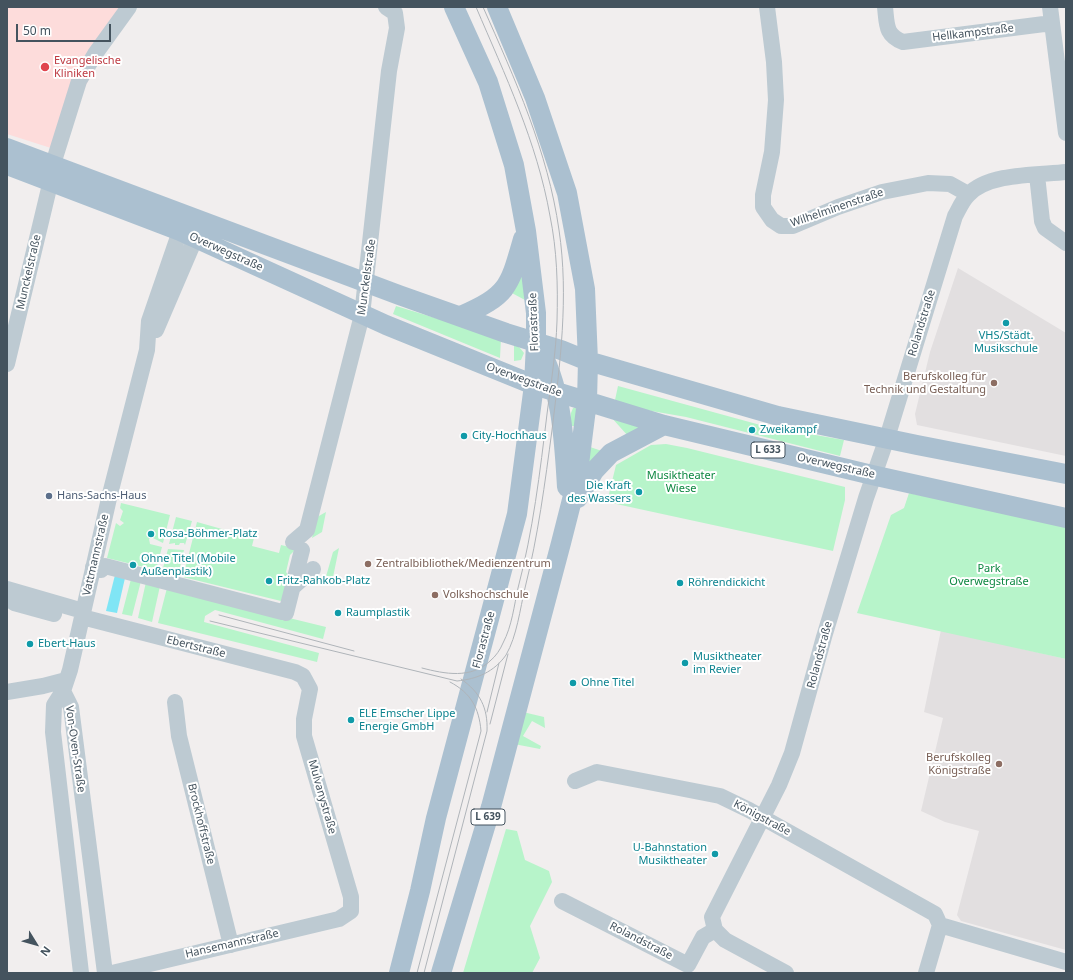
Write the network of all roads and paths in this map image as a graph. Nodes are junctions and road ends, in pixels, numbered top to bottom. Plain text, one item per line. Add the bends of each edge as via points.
1 (129, 7) edge
2 (386, 7) edge
3 (454, 7) edge
4 (497, 7) edge
5 (767, 7) edge
6 (885, 7) edge
7 (1050, 7) edge
8 (1052, 23) junction
9 (1066, 132) edge
10 (7, 148) edge
11 (7, 165) edge
12 (52, 172) junction
13 (1066, 172) edge
14 (1037, 175) junction
15 (968, 194) junction
16 (190, 229) junction
17 (526, 231) junction
18 (1066, 243) edge
19 (366, 283) junction
20 (362, 315) junction
21 (461, 316) junction
22 (536, 343) junction
23 (588, 361) junction
24 (7, 364) edge
25 (534, 385) junction
26 (556, 392) junction
27 (587, 401) junction
28 (664, 425) junction
29 (887, 438) junction
30 (1066, 474) edge
31 (872, 475) junction
32 (569, 513) junction
33 (1066, 518) edge
34 (93, 567) junction
35 (313, 569) dead end
36 (293, 587) junction
37 (10, 596) edge
38 (82, 617) junction
39 (308, 682) joint
40 (65, 686) junction
41 (7, 692) edge
42 (175, 702) dead end
43 (575, 781) dead end
44 (762, 817) junction
45 (562, 901) dead end
46 (352, 911) joint
47 (937, 919) junction
48 (715, 930) junction
49 (231, 945) junction
50 (1066, 962) edge
51 (141, 970) edge
52 (81, 973) edge
53 (105, 973) edge
54 (112, 973) edge
55 (399, 973) edge
56 (441, 973) edge
57 (786, 973) edge
58 (926, 973) edge

1 - 12 street, Munckelstraße via 79,81
2 - 19 street, Munckelstraße via 395,13 397,28 389,71
3 - 17 main road, Florastraße via 488,82 514,165
4 - 23 main road via 535,98 567,193 585,289
5 - 15 street, Wilhelminenstraße via 776,100 772,152 763,207 772,220 781,226 793,226 838,206 882,192 928,183 950,184
6 - 8 street, Hellkampstraße via 888,31 894,38 903,42
7 - 8 street
8 - 9 street
10 - 12 main road, Overwegstraße / L 633
11 - 12 main road, Overwegstraße / L 633
12 - 16 main road, Overwegstraße / L 633
12 - 24 street, Munckelstraße
13 - 14 street
14 - 15 street via 992,180
14 - 18 street via 1042,221 1045,228
15 - 29 street, Rolandstraße via 955,216
16 - 19 main road, Overwegstraße / L 633
16 - 20 main road, Overwegstraße / L 633
16 - 34 street, Vattmannstraße via 149,321 147,350
17 - 21 main road, Florastraße via 514,274 506,289 480,308
17 - 22 main road, Florastraße via 536,313
19 - 20 street, Munckelstraße
19 - 21 main road, Overwegstraße / L 633
20 - 25 main road, Overwegstraße / L 633
20 - 36 street, Munckelstraße via 306,530 298,546
21 - 22 main road, Overwegstraße / L 633
22 - 23 main road, Overwegstraße / L 633
22 - 25 main road, Florastraße
22 - 26 main road via 546,359
23 - 27 main road, L 639
23 - 29 main road, Overwegstraße / L 633 via 778,416
25 - 26 main road, Overwegstraße / L 633
25 - 55 main road, Florastraße via 517,514 436,818
26 - 27 main road, Overwegstraße / L 633
26 - 32 main road via 564,434
27 - 28 main road, Overwegstraße / L 633
27 - 32 main road, L 639 via 577,480
28 - 31 main road, Overwegstraße / L 633
28 - 32 main road via 611,453 594,471
29 - 30 main road, Overwegstraße / L 633
29 - 31 street, Rolandstraße
31 - 33 main road, Overwegstraße / L 633
31 - 44 street, Rolandstraße via 792,753
32 - 56 main road, L 639 via 502,766
34 - 36 street via 101,570 105,566 284,613
34 - 38 street, Vattmannstraße
35 - 36 street
37 - 38 street, Ebertstraße
38 - 39 street, Ebertstraße via 295,672
38 - 40 street, Vattmannstraße
39 - 46 street, Mulvanystraße via 310,689 304,718 304,736 351,897
40 - 41 street via 43,686
40 - 52 street, Von-Oven-Straße via 54,705 53,732
40 - 53 street, Von-Oven-Straße via 71,707
42 - 49 street, Brockhoffstraße via 179,736
43 - 44 street, Königstraße via 597,772 720,796
44 - 47 street, Königstraße
44 - 48 street, Rolandstraße via 712,917
45 - 48 street, Rolandstraße via 688,965 703,937
46 - 49 street, Hansemannstraße via 340,919
47 - 50 street, Königstraße
47 - 58 street
48 - 57 street via 725,940
49 - 51 street, Hansemannstraße
51 - 54 street, Hansemannstraße

